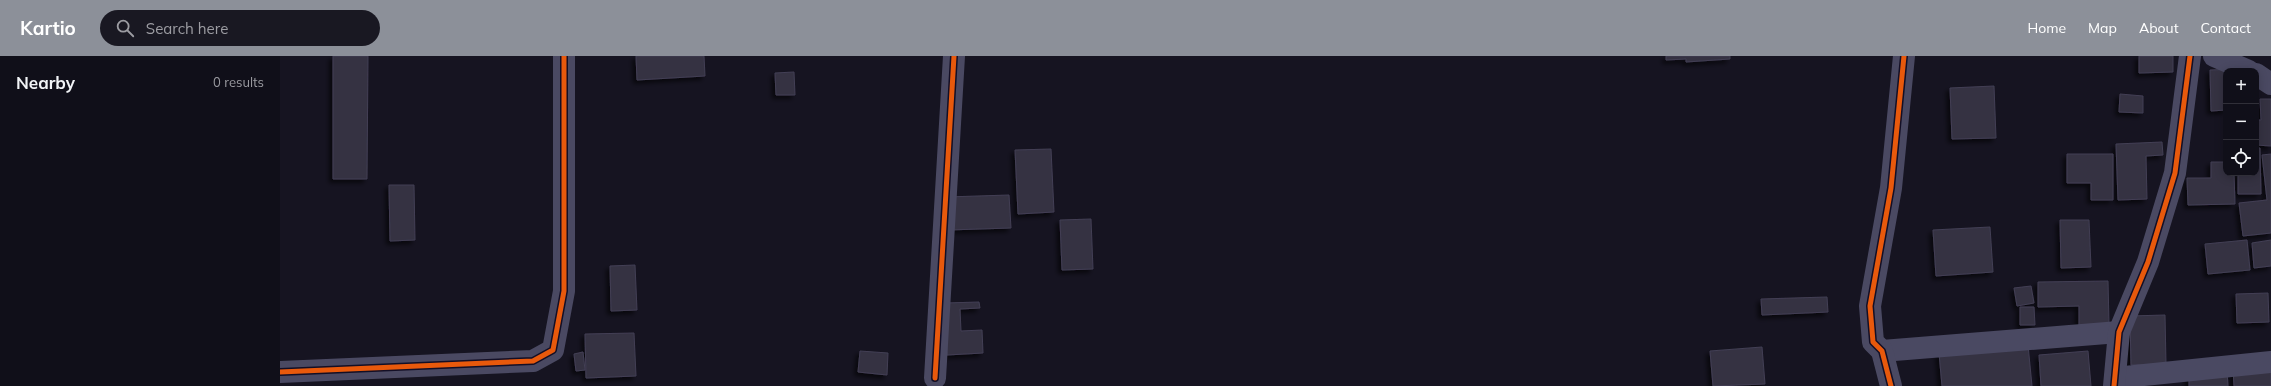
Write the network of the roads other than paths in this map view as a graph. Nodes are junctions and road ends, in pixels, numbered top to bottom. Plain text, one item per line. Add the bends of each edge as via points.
1 (564, 56) edge
2 (954, 56) edge
3 (1904, 56) edge
4 (2190, 56) edge
5 (2214, 56) edge
6 (2242, 68) edge
7 (2259, 76) edge
8 (2271, 84) edge
9 (2119, 332) junction
10 (1882, 351) junction
11 (2271, 362) edge
12 (280, 372) edge
13 (935, 378) dead end
14 (2114, 382) edge
15 (1891, 386) edge

1 - 12 street via 564,291 553,350 533,360
2 - 13 street
3 - 10 street via 1891,188 1870,306 1873,342
4 - 9 street via 2175,173 2148,262
5 - 6 street
7 - 8 street
9 - 10 street
9 - 14 street
10 - 15 street
11 - 14 street

